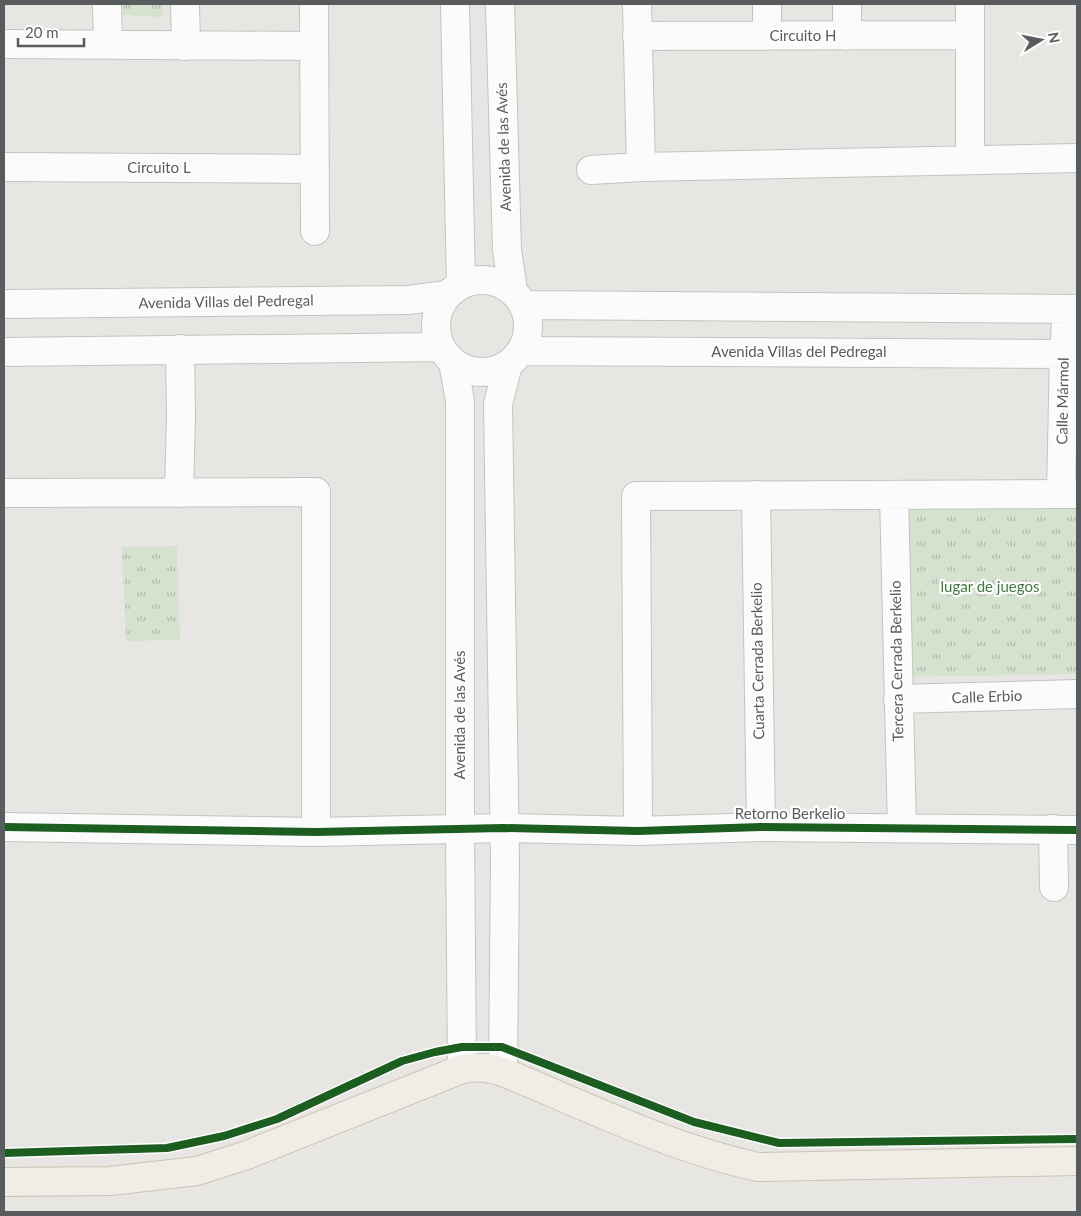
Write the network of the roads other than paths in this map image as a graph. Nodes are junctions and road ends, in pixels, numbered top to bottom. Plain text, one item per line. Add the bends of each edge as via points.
1 (107, 4) edge
2 (185, 4) edge
3 (314, 4) edge
4 (455, 4) edge
5 (500, 4) edge
6 (638, 4) edge
7 (767, 4) edge
8 (847, 4) edge
9 (970, 4) edge
10 (970, 35) junction
11 (637, 36) junction
12 (767, 36) junction
13 (847, 36) junction
14 (4, 44) edge
15 (108, 44) junction
16 (186, 46) junction
17 (314, 46) junction
18 (1077, 158) edge
19 (970, 160) junction
20 (640, 166) junction
21 (4, 167) edge
22 (315, 169) junction
23 (591, 170) dead end
24 (315, 231) dead end
25 (454, 289) junction
26 (519, 298) junction
27 (4, 304) edge
28 (1072, 309) edge
29 (180, 348) junction
30 (4, 352) edge
31 (447, 354) junction
32 (1071, 354) edge
33 (515, 358) junction
34 (179, 493) junction
35 (4, 494) edge
36 (1069, 494) edge
37 (756, 495) junction
38 (894, 495) junction
39 (1077, 694) edge
40 (898, 699) junction
41 (4, 827) edge
42 (761, 827) junction
43 (503, 828) junction
44 (902, 828) junction
45 (1065, 829) edge
46 (460, 830) junction
47 (638, 831) junction
48 (316, 832) junction
49 (1054, 887) dead end
50 (462, 1069) junction
51 (503, 1072) junction
52 (1077, 1161) edge
53 (4, 1182) edge

1 - 15 street
2 - 16 street
3 - 17 street
4 - 25 street
5 - 26 street, Avenida de las Avés via 507,250
6 - 11 street
7 - 12 street
8 - 13 street
9 - 10 street
10 - 13 street, Circuito H
10 - 19 street
11 - 12 street, Circuito H
11 - 20 street
12 - 13 street, Circuito H
14 - 15 street
15 - 16 street
16 - 17 street
17 - 22 street
18 - 19 street
19 - 20 street
20 - 23 street
21 - 22 street, Circuito L
22 - 24 street
25 - 26 street via 479,279 497,281
25 - 27 street, Avenida Villas del Pedregal via 408,300
25 - 31 street via 438,311 436,330
26 - 28 street
26 - 33 street via 529,320 528,337
28 - 32 street, Calle Mármol
29 - 30 street
29 - 31 street
29 - 34 street
31 - 33 street via 470,371 490,372
31 - 46 street, Avenida de las Avés via 460,401
32 - 33 street, Avenida Villas del Pedregal
32 - 36 street, Calle Mármol
33 - 43 street via 498,404
34 - 35 street
34 - 48 street via 316,492
36 - 38 street
37 - 38 street
37 - 42 street, Cuarta Cerrada Berkelio
37 - 47 street via 636,496
38 - 40 street, Tercera Cerrada Berkelio
39 - 40 street, Calle Erbio
40 - 44 street, Tercera Cerrada Berkelio
41 - 48 street, Retorno Berkelio
42 - 44 street, Retorno Berkelio
42 - 47 street, Retorno Berkelio
43 - 46 street, Retorno Berkelio
43 - 47 street, Retorno Berkelio
43 - 51 street
44 - 45 street, Retorno Berkelio
45 - 49 street
46 - 48 street, Retorno Berkelio
46 - 50 street, Avenida de las Avés
50 - 51 main road via 475,1066
50 - 53 main road via 247,1156 196,1171 110,1181
51 - 52 main road via 649,1132 722,1159 758,1167

